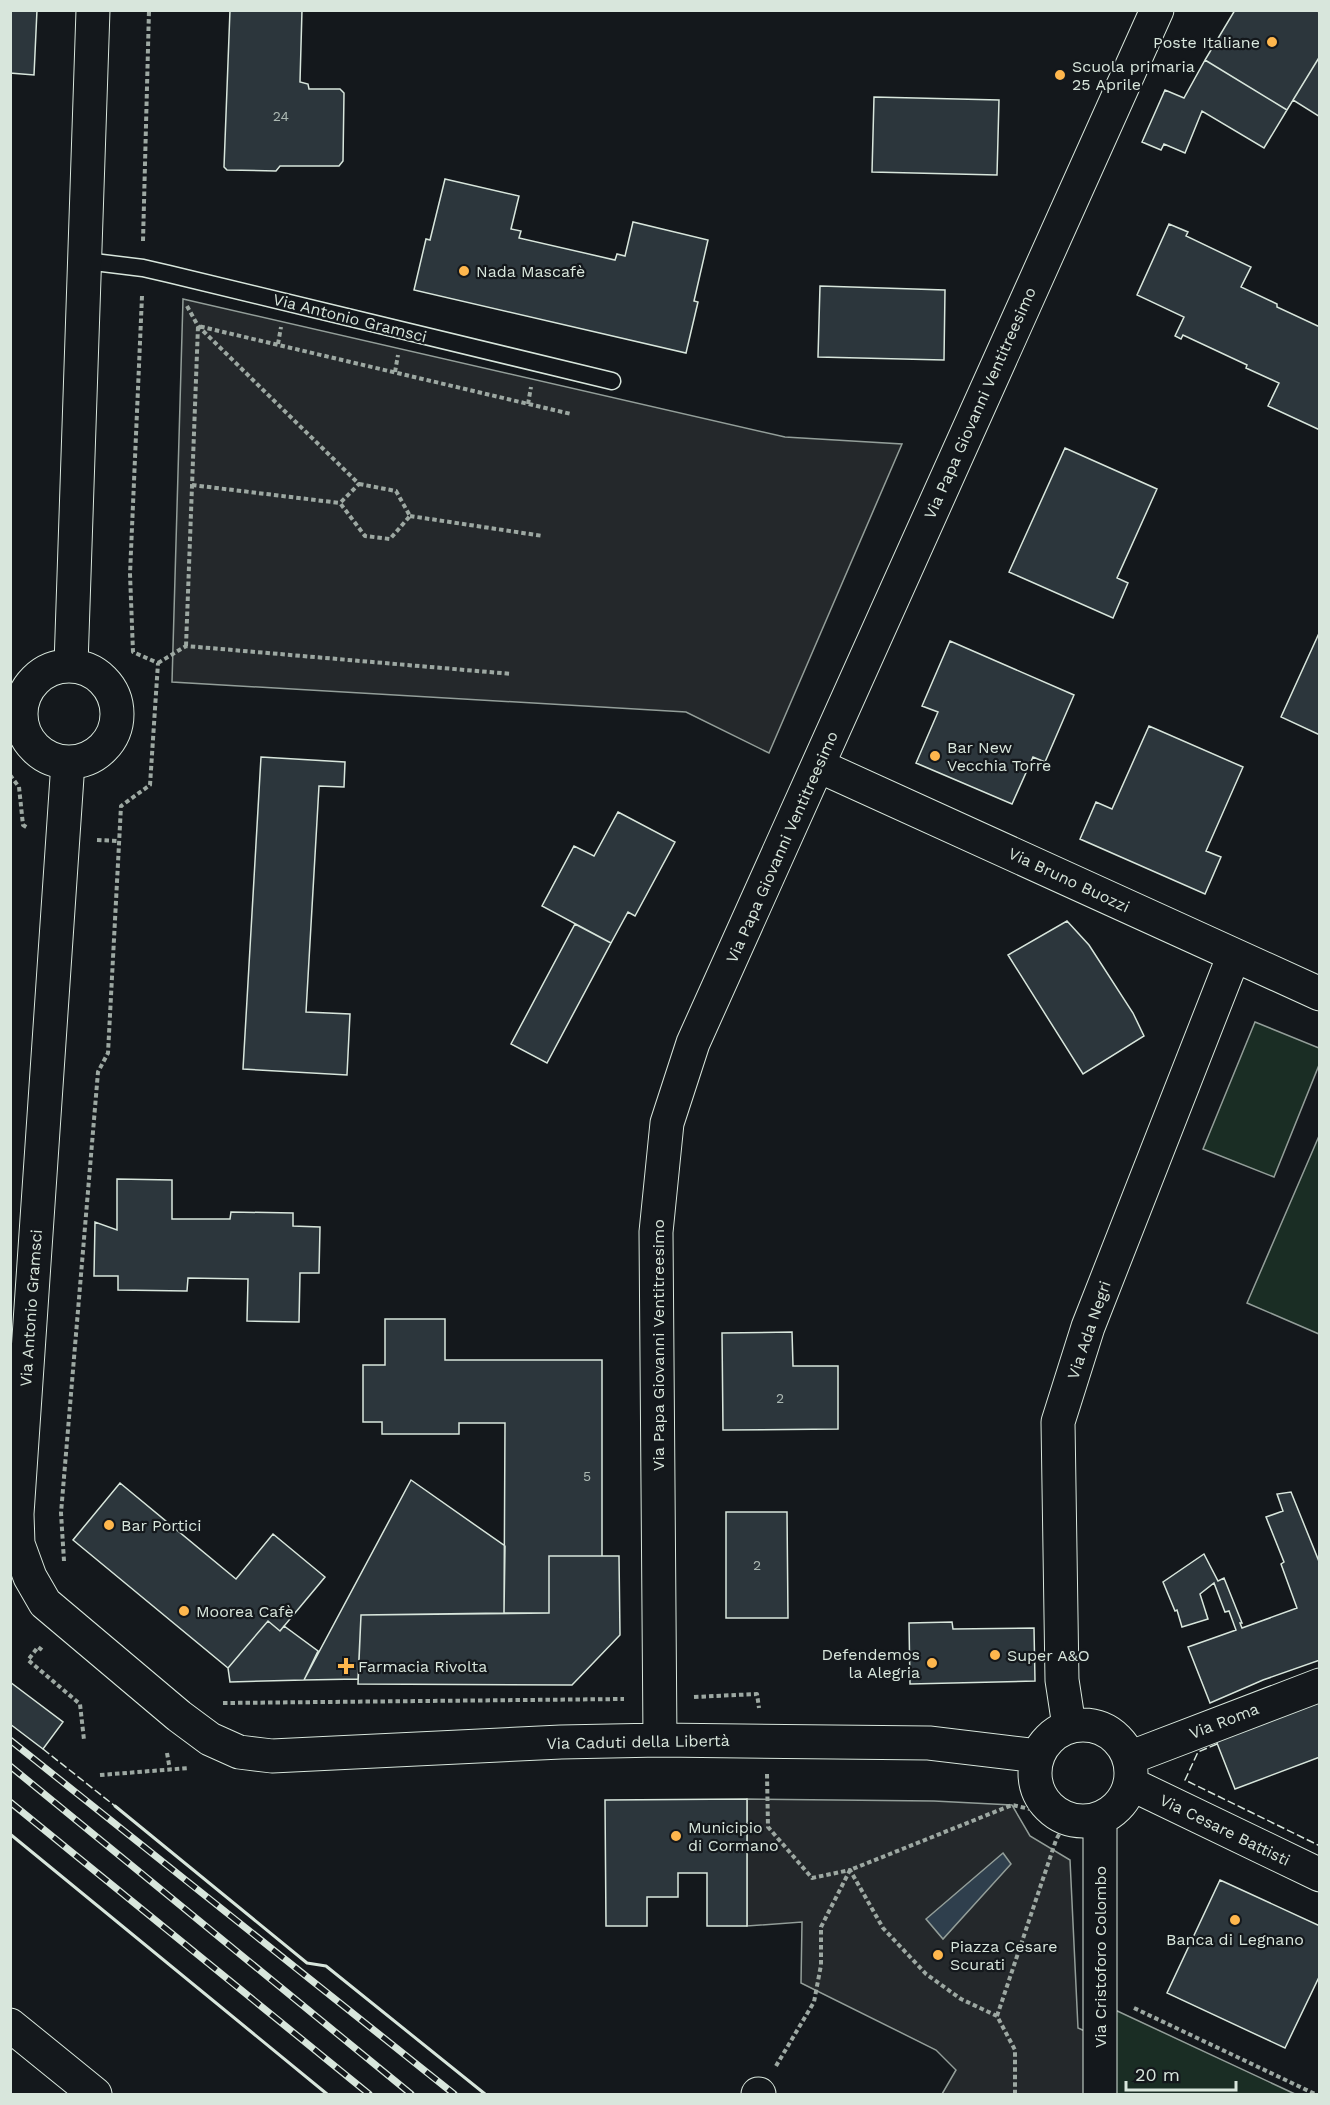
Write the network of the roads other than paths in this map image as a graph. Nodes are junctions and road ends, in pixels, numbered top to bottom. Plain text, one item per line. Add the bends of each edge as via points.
1 (93, 10) edge
2 (1157, 10) edge
3 (86, 261) junction
4 (612, 381) dead end
5 (71, 665) junction
6 (15, 705) edge
7 (68, 762) junction
8 (819, 765) junction
9 (1234, 955) junction
10 (1320, 994) edge
11 (17, 1557) edge
12 (1320, 1685) edge
13 (1069, 1726) junction
14 (660, 1740) junction
15 (239, 1752) joint
16 (1038, 1756) junction
17 (1130, 1771) junction
18 (1100, 1819) junction
19 (1320, 1875) edge
20 (10, 2025) edge
21 (95, 2094) edge
22 (1100, 2094) edge

1 - 3 street
2 - 8 street, Via Papa Giovanni Ventitreesimo
3 - 4 lane, Via Antonio Gramsci via 143,268
3 - 5 street
5 - 6 street via 44,672
5 - 7 street via 102,678 117,707 110,739 84,760
6 - 7 street via 27,739 37,751
7 - 11 street, Via Antonio Gramsci
8 - 9 street, Via Bruno Buozzi
8 - 14 street, Via Papa Giovanni Ventitreesimo via 693,1043 667,1123 656,1232
9 - 10 street, Via Bruno Buozzi
9 - 13 street, Via Ada Negri via 1088,1327 1058,1422 1062,1680
11 - 15 street, Via Antonio Gramsci via 45,1603 179,1716 210,1739
12 - 17 street, Via Roma
13 - 16 street via 1050,1738
13 - 17 street via 1104,1729 1119,1739
14 - 15 street, Via Caduti della Libertà via 272,1756
14 - 16 street, Via Caduti della Libertà via 929,1743
16 - 18 street via 1034,1773 1045,1803 1062,1817 1083,1822
17 - 18 street via 1126,1798 1115,1811
17 - 19 street, Via Cesare Battisti
18 - 22 street, Via Cristoforo Colombo
20 - 21 street

